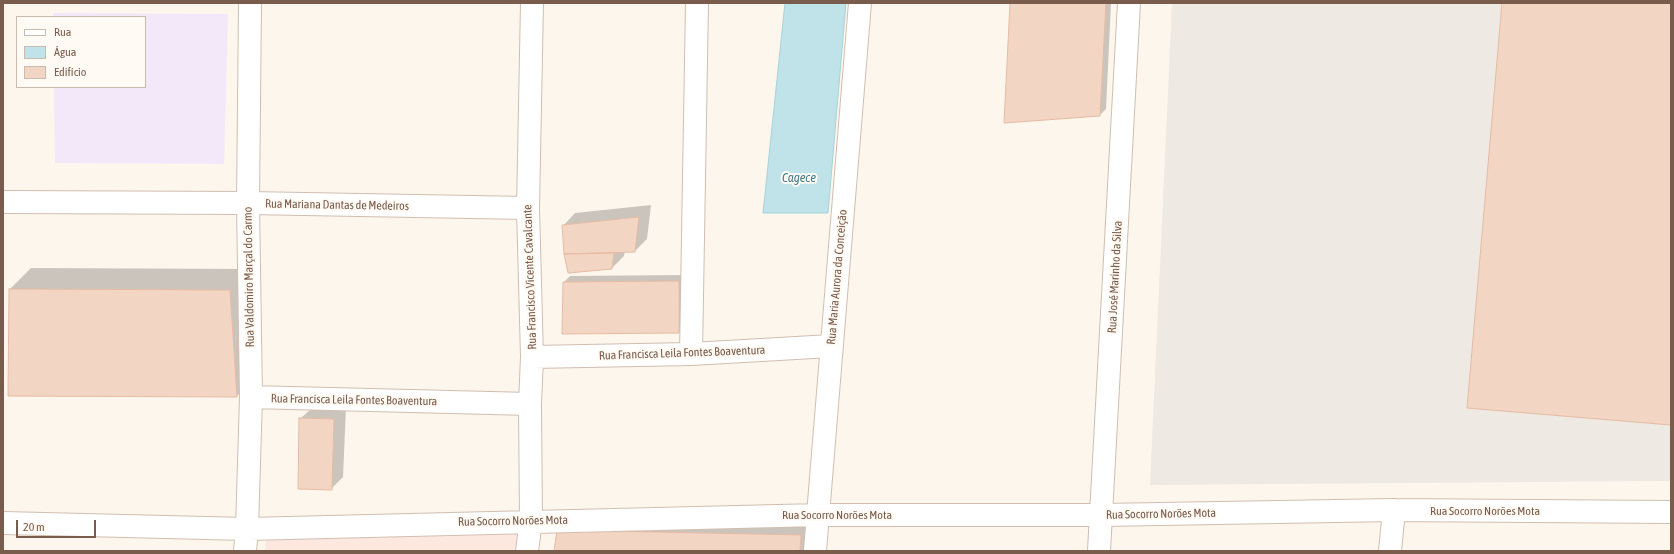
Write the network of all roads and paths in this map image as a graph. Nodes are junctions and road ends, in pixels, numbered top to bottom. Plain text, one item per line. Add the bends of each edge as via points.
1 (250, 3) edge
2 (532, 3) edge
3 (697, 3) edge
4 (860, 3) edge
5 (1129, 3) edge
6 (3, 202) edge
7 (248, 203) junction
8 (528, 208) junction
9 (831, 346) junction
10 (691, 354) junction
11 (532, 357) junction
12 (251, 397) junction
13 (530, 404) junction
14 (1394, 510) junction
15 (1671, 512) edge
16 (819, 514) junction
17 (1102, 515) junction
18 (531, 521) junction
19 (3, 523) edge
20 (247, 529) junction
21 (244, 551) edge
22 (527, 551) edge
23 (815, 551) edge
24 (1099, 551) edge
25 (1390, 551) edge

1 - 7 street, Rua Valdomiro Marçal do Carmo
2 - 8 street, Rua Francisco Vicente Cavalcante
3 - 10 street
4 - 9 street, Rua Maria Aurora da Conceição
5 - 17 street, Rua José Marinho da Silva
6 - 7 street, Rua Mariana Dantas de Medeiros
7 - 8 street, Rua Mariana Dantas de Medeiros
7 - 12 street, Rua Valdomiro Marçal do Carmo
8 - 11 street, Rua Francisco Vicente Cavalcante
9 - 10 street, Rua Francisca Leila Fontes Boaventura
9 - 16 street, Rua Maria Aurora da Conceição
10 - 11 street, Rua Francisca Leila Fontes Boaventura
11 - 13 street, Rua Francisco Vicente Cavalcante
12 - 13 street, Rua Francisca Leila Fontes Boaventura
12 - 20 street, Rua Valdomiro Marçal do Carmo
13 - 18 street, Rua Francisco Vicente Cavalcante
14 - 15 street, Rua Socorro Norões Mota
14 - 17 street, Rua Socorro Norões Mota
14 - 25 street
16 - 17 street, Rua Socorro Norões Mota
16 - 18 street, Rua Socorro Norões Mota
16 - 23 street, Rua Maria Aurora da Conceição
17 - 24 street, Rua José Marinho da Silva
18 - 20 street, Rua Socorro Norões Mota
18 - 22 street, Rua Francisco Vicente Cavalcante
19 - 20 street, Rua Socorro Norões Mota
20 - 21 street, Rua Valdomiro Marçal do Carmo

